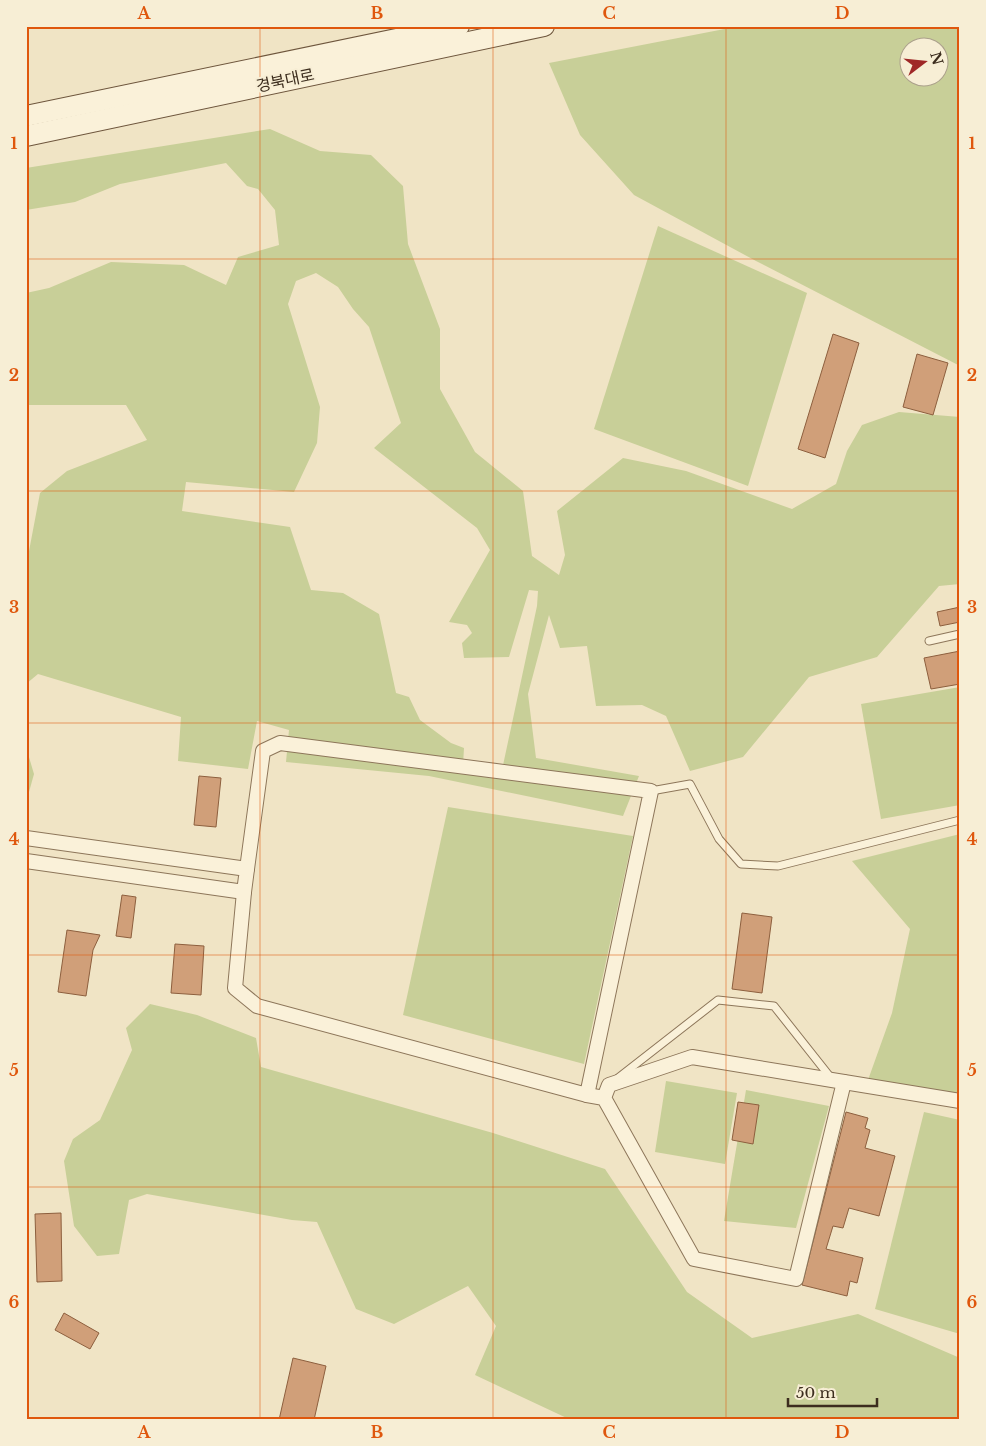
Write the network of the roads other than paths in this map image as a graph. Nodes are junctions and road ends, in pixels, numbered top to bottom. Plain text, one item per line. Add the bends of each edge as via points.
1 (459, 26) edge
2 (544, 26) edge
3 (26, 116) edge
4 (26, 136) edge
5 (960, 634) edge
6 (930, 641) dead end
7 (650, 791) junction
8 (960, 820) edge
9 (26, 838) edge
10 (26, 861) edge
11 (247, 869) junction
12 (244, 892) junction
13 (838, 1081) junction
14 (609, 1085) junction
15 (587, 1095) junction
16 (604, 1098) junction
17 (960, 1101) edge

1 - 3 street, 경북대로
2 - 4 street, 경북대로
5 - 6 lane
7 - 8 lane via 690,784 719,839 741,864 778,866
7 - 11 street via 280,743 263,751
7 - 15 street
9 - 11 street
10 - 12 street
11 - 12 street
12 - 15 street via 235,988 257,1006
13 - 14 street via 692,1057
13 - 14 lane via 774,1006 718,1000
13 - 16 street via 796,1280 694,1259
13 - 17 street
14 - 16 street
15 - 16 street

